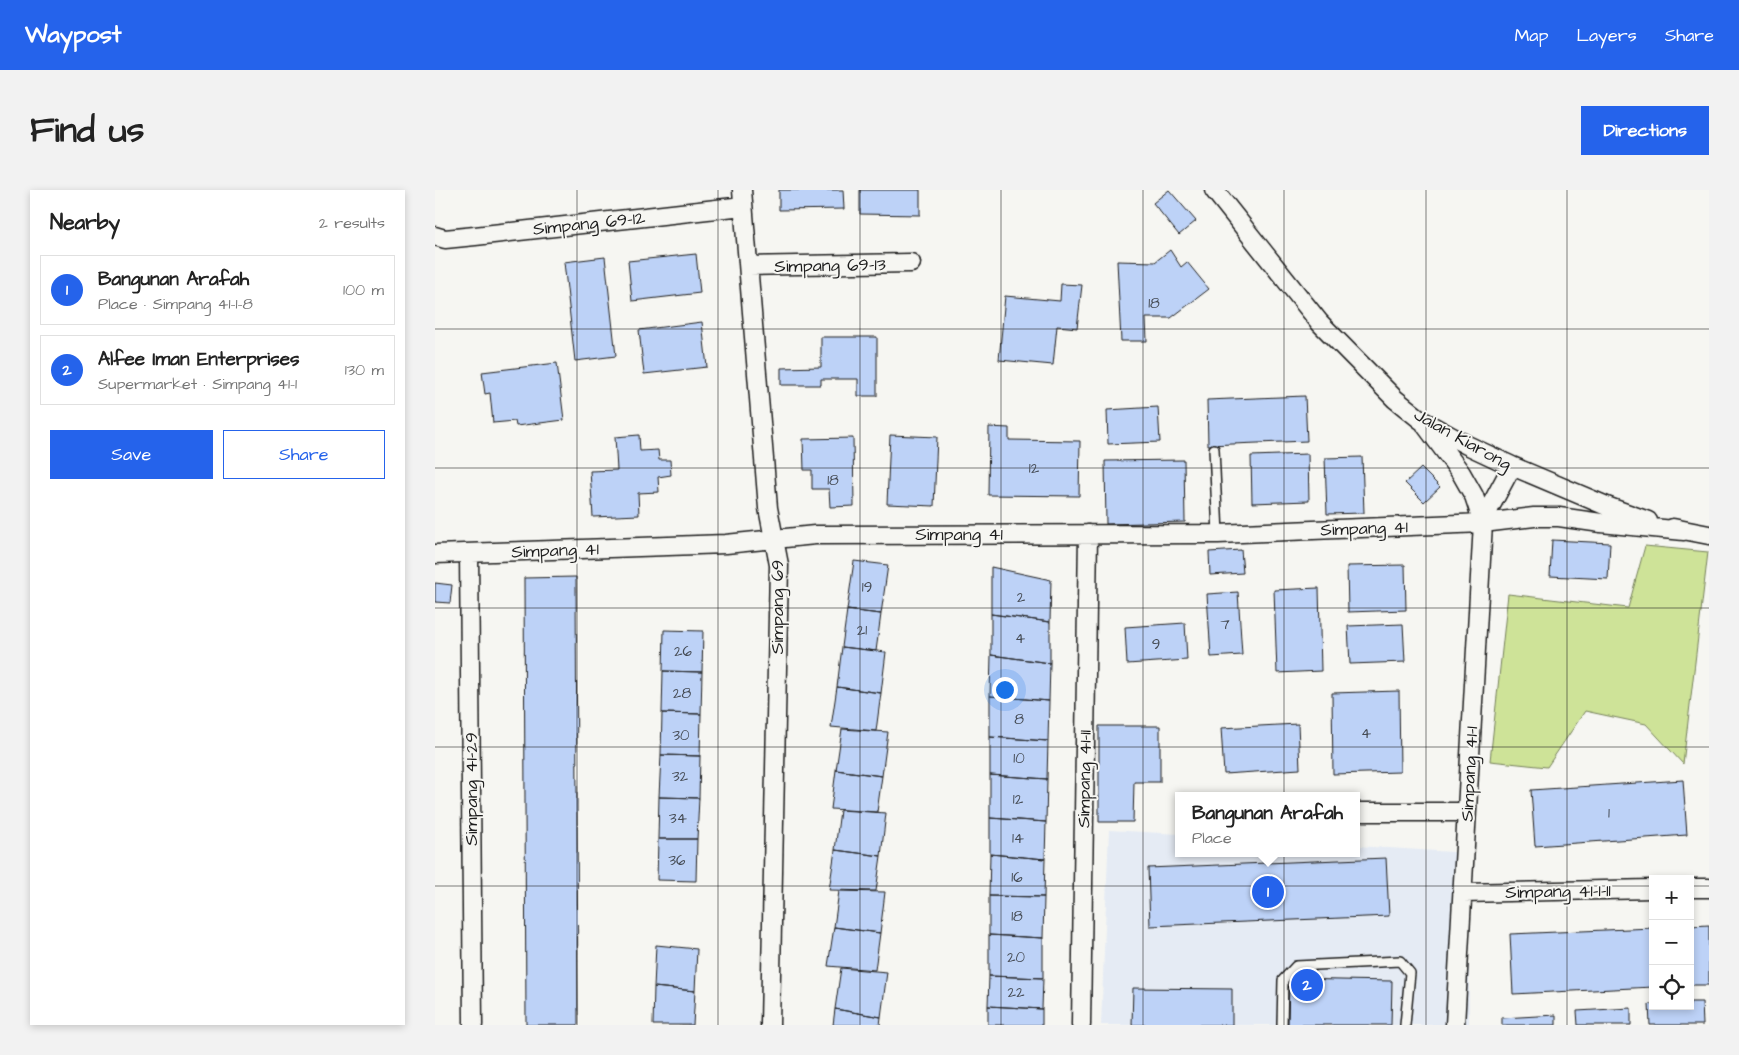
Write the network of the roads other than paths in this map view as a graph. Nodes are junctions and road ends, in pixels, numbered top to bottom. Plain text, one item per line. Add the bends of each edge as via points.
1 (1213, 190) edge
2 (743, 198) edge
3 (435, 236) edge
4 (911, 263) dead end
5 (749, 266) junction
6 (1421, 420) junction
7 (1214, 449) dead end
8 (1512, 466) junction
9 (1483, 523) junction
10 (1685, 531) junction
11 (1088, 534) junction
12 (1218, 534) junction
13 (1709, 535) edge
14 (775, 539) junction
15 (469, 553) junction
16 (435, 554) edge
17 (1360, 812) edge
18 (1466, 812) junction
19 (1694, 888) edge
20 (1709, 888) edge
21 (1649, 889) edge
22 (1463, 893) junction
23 (473, 1025) edge
24 (770, 1025) edge
25 (1081, 1025) edge
26 (1282, 1025) edge
27 (1405, 1025) edge
28 (1455, 1025) edge

1 - 6 street, Jalan Kiarong via 1320,323 1395,399
2 - 3 street, Simpang 69-12 via 475,236
2 - 5 street, Simpang 69
4 - 5 street, Simpang 69-13
5 - 14 street, Simpang 69 via 768,508
6 - 8 street, Jalan Kiarong
6 - 9 street, Simpang 41-1 via 1461,473 1474,496
7 - 12 lane
8 - 9 street, Simpang 41-1
8 - 10 street, Jalan Kiarong via 1609,507
9 - 10 street via 1559,517
9 - 12 street, Simpang 41
9 - 18 street, Simpang 41-1
10 - 13 street, Jalan Kiarong
11 - 12 street, Simpang 41
11 - 14 street, Simpang 41 via 815,535
11 - 25 street, Simpang 41-11
14 - 15 street, Simpang 41 via 726,544
14 - 24 street, Simpang 69 via 779,565
15 - 16 street, Simpang 41
15 - 23 street, Simpang 41-29
17 - 18 street
18 - 22 street, Simpang 41-1
19 - 20 street
21 - 22 street, Simpang 41-1-11
22 - 28 street, Simpang 41-1
26 - 27 lane via 1283,980 1296,966 1400,961 1410,974

